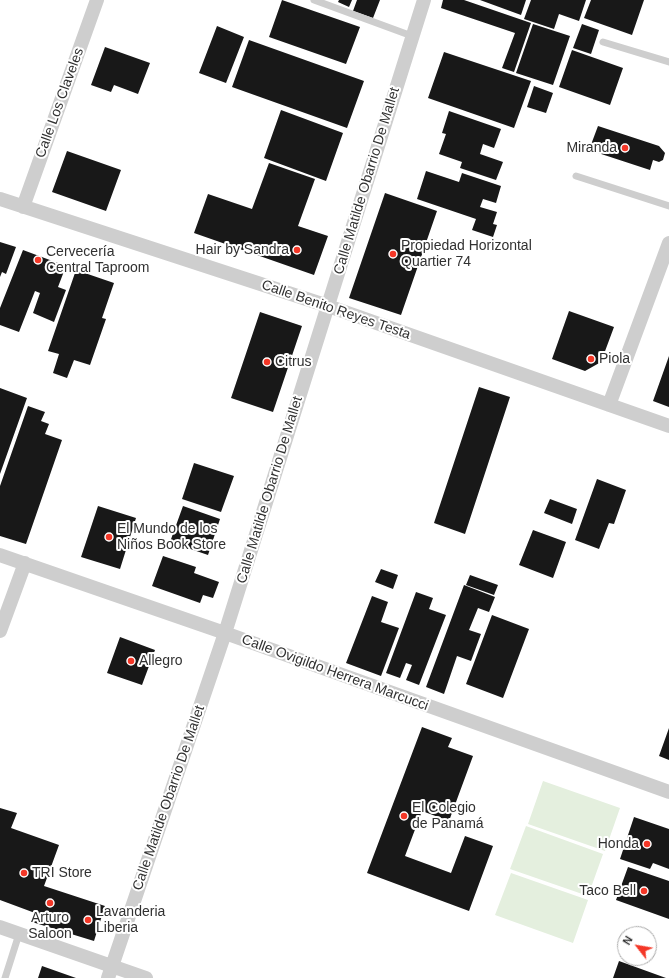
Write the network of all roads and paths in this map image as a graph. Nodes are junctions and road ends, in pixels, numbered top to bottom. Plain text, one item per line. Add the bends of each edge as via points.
1 (97, 0) edge
2 (314, 0) edge
3 (424, 0) edge
4 (412, 36) junction
5 (603, 42) dead end
6 (669, 62) edge
7 (576, 176) dead end
8 (0, 199) edge
9 (669, 206) edge
10 (24, 207) junction
11 (669, 243) edge
12 (328, 306) junction
13 (609, 405) junction
14 (669, 426) edge
15 (0, 555) edge
16 (24, 563) junction
17 (0, 631) edge
18 (225, 633) junction
19 (669, 792) edge
20 (0, 927) edge
21 (19, 934) junction
22 (110, 972) edge
23 (5, 978) edge
24 (146, 978) edge

1 - 10 street, Calle Los Claveles
2 - 4 lane
3 - 4 street, Calle Matilde Obarrio De Mallet
4 - 12 street, Calle Matilde Obarrio De Mallet
5 - 6 lane
7 - 9 lane
8 - 10 street, Calle Benito Reyes Testa
10 - 12 street, Calle Benito Reyes Testa
11 - 13 street
12 - 13 street, Calle Benito Reyes Testa
12 - 18 street, Calle Matilde Obarrio De Mallet
13 - 14 street, Calle Benito Reyes Testa
15 - 16 street, Calle Ovigildo Herrera Marcucci
16 - 17 street
16 - 18 street, Calle Ovigildo Herrera Marcucci
18 - 19 street, Calle Ovigildo Herrera Marcucci
18 - 22 street, Calle Matilde Obarrio De Mallet
20 - 21 street
21 - 22 street
21 - 23 lane
22 - 24 street

